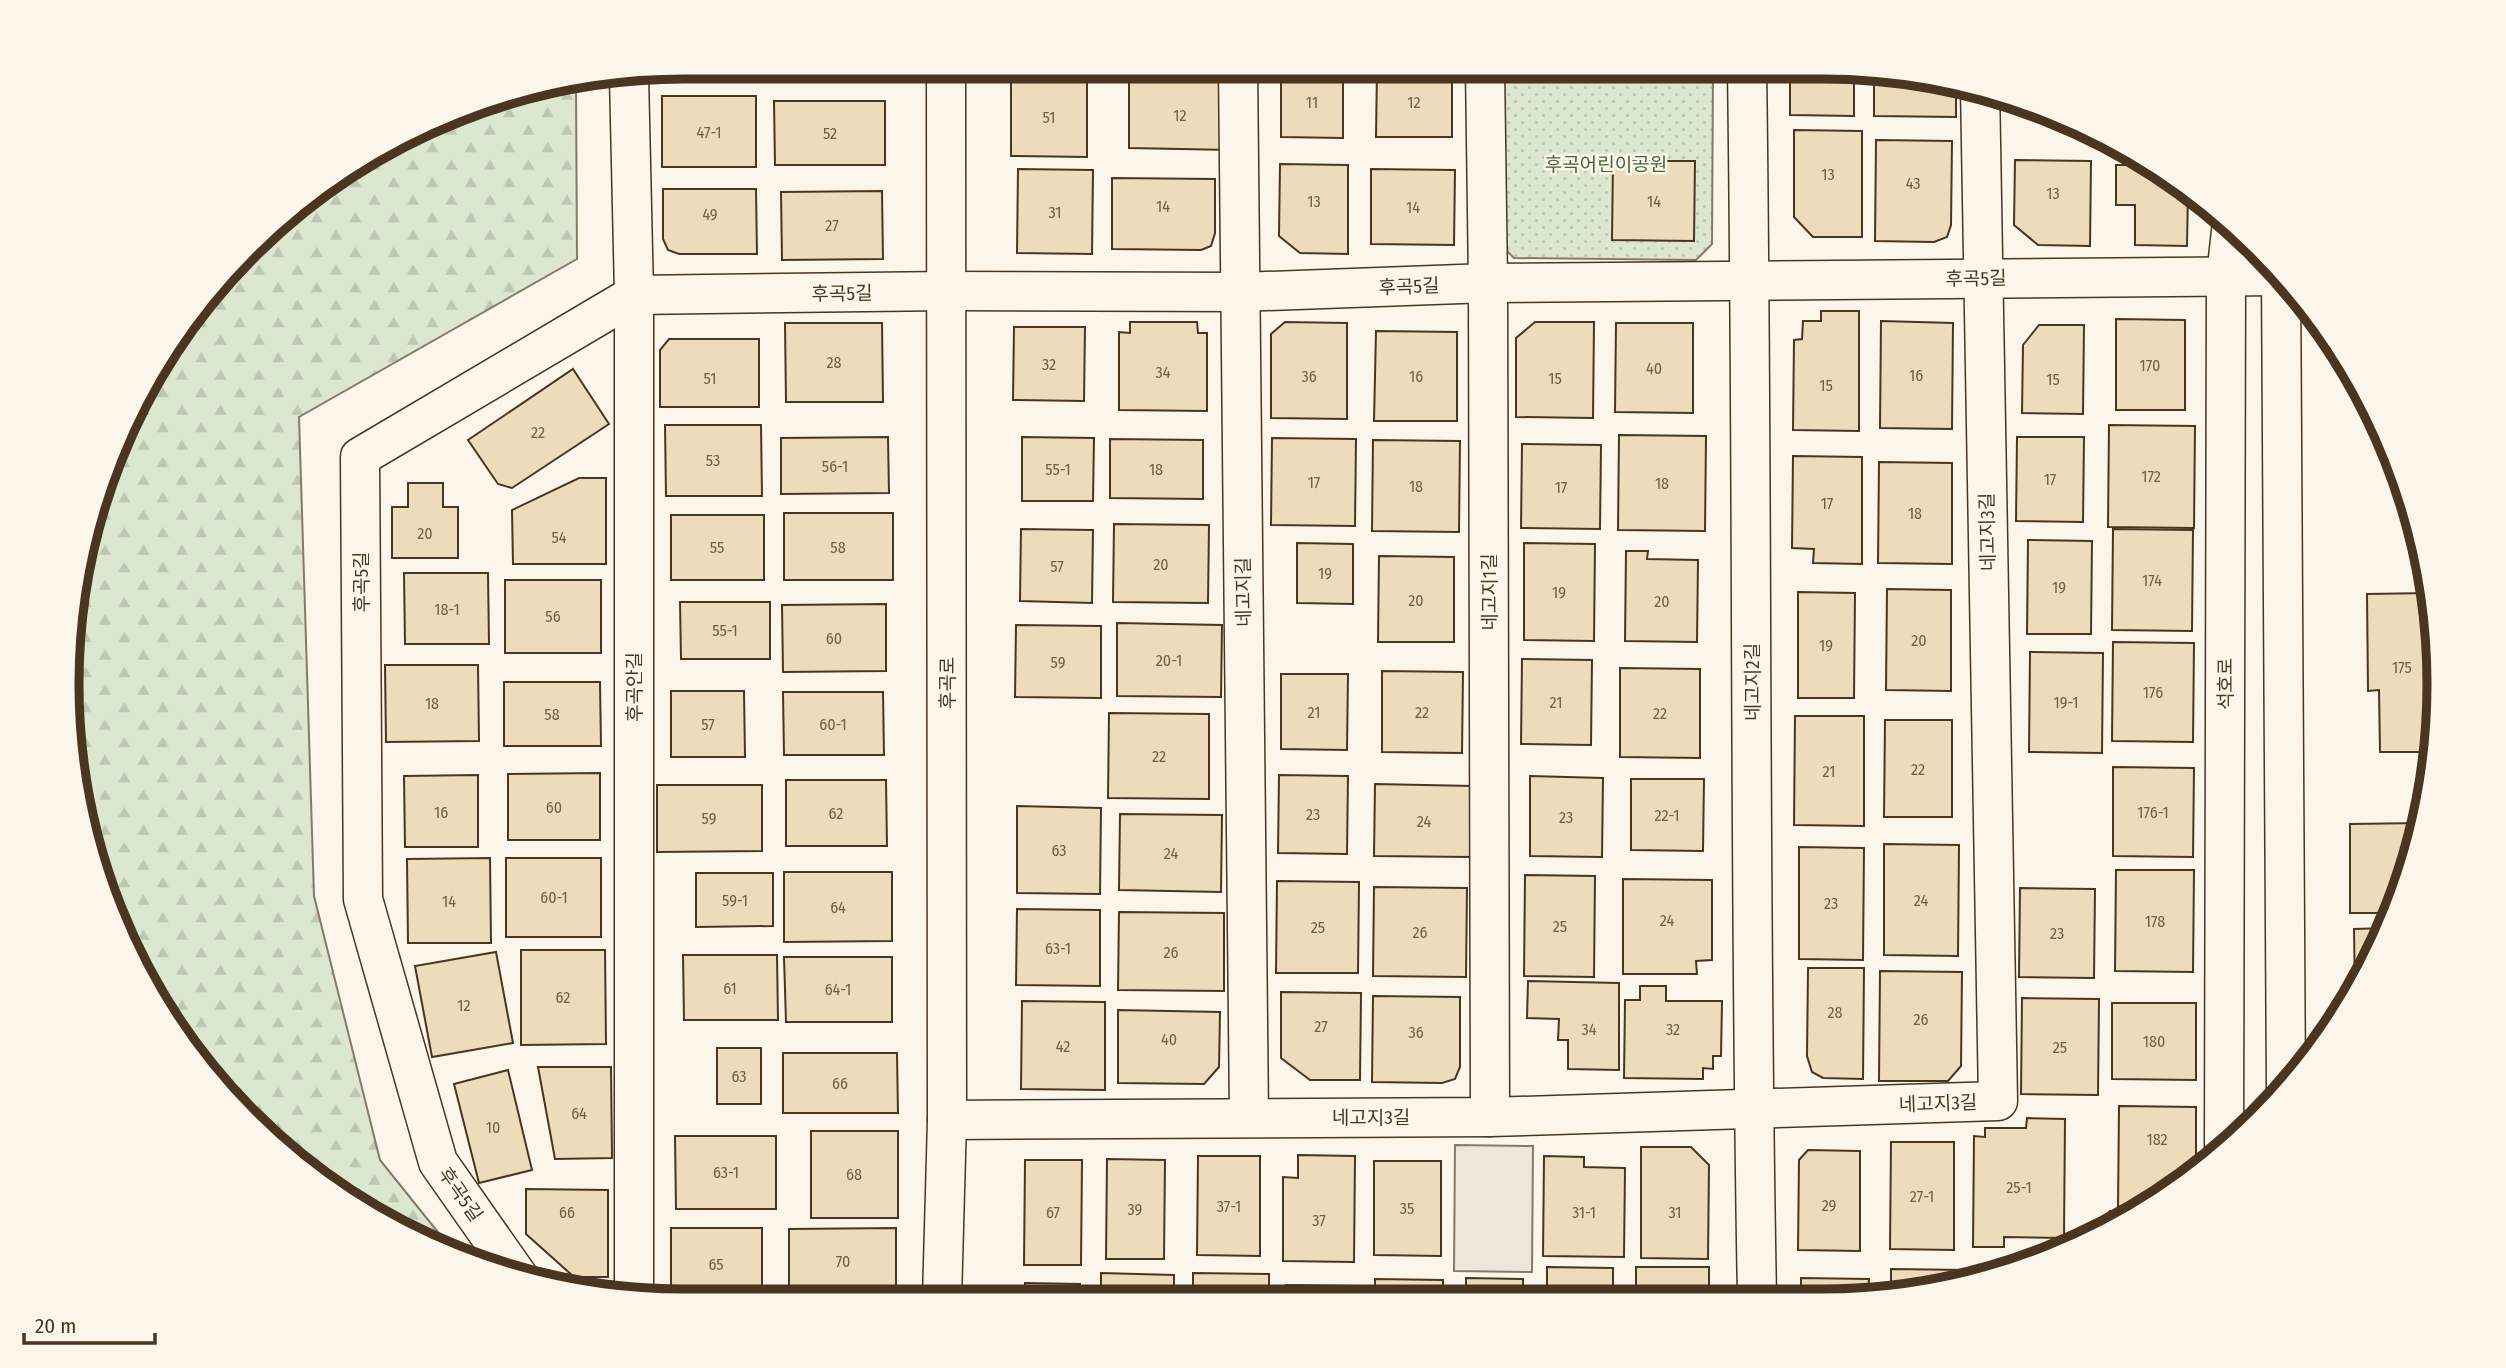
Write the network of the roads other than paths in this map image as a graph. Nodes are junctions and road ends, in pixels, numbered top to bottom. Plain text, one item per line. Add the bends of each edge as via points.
1 (946, 79) edge
2 (1238, 79) edge
3 (1485, 79) edge
4 (1747, 79) edge
5 (629, 82) edge
6 (1980, 99) edge
7 (2230, 238) edge
8 (2226, 276) junction
9 (2269, 276) edge
10 (1981, 278) junction
11 (1750, 282) junction
12 (1488, 283) junction
13 (2281, 290) edge
14 (948, 291) junction
15 (1240, 292) junction
16 (634, 295) junction
17 (2286, 1072) edge
18 (1753, 1110) junction
19 (1490, 1116) junction
20 (1249, 1117) junction
21 (947, 1120) junction
22 (2224, 1136) edge
23 (509, 1263) edge
24 (634, 1287) edge
25 (942, 1289) edge
26 (1757, 1289) edge

1 - 14 street, 후곡로
2 - 15 street, 네고지길
3 - 12 street, 네고지1길
4 - 11 street, 네고지2길
5 - 16 street, 후곡안길
6 - 10 street, 네고지3길
7 - 8 street, 석호로
8 - 9 street, 후곡5길
8 - 10 street, 후곡5길
8 - 22 street, 석호로
10 - 11 street, 후곡5길
10 - 18 street, 네고지3길 via 1998,1101
11 - 12 street, 후곡5길
11 - 18 street, 네고지2길
12 - 15 street, 후곡5길
12 - 19 street, 네고지1길
13 - 17 street
14 - 15 street, 후곡5길
14 - 16 street, 후곡5길
14 - 21 street, 후곡로
15 - 20 street, 네고지길
16 - 23 street, 후곡5길 via 360,457 363,899 438,1162
16 - 24 street, 후곡안길
18 - 19 street, 네고지3길
18 - 26 street, 네고지2길
19 - 20 street, 네고지3길
20 - 21 street, 네고지3길
21 - 25 street, 후곡로

